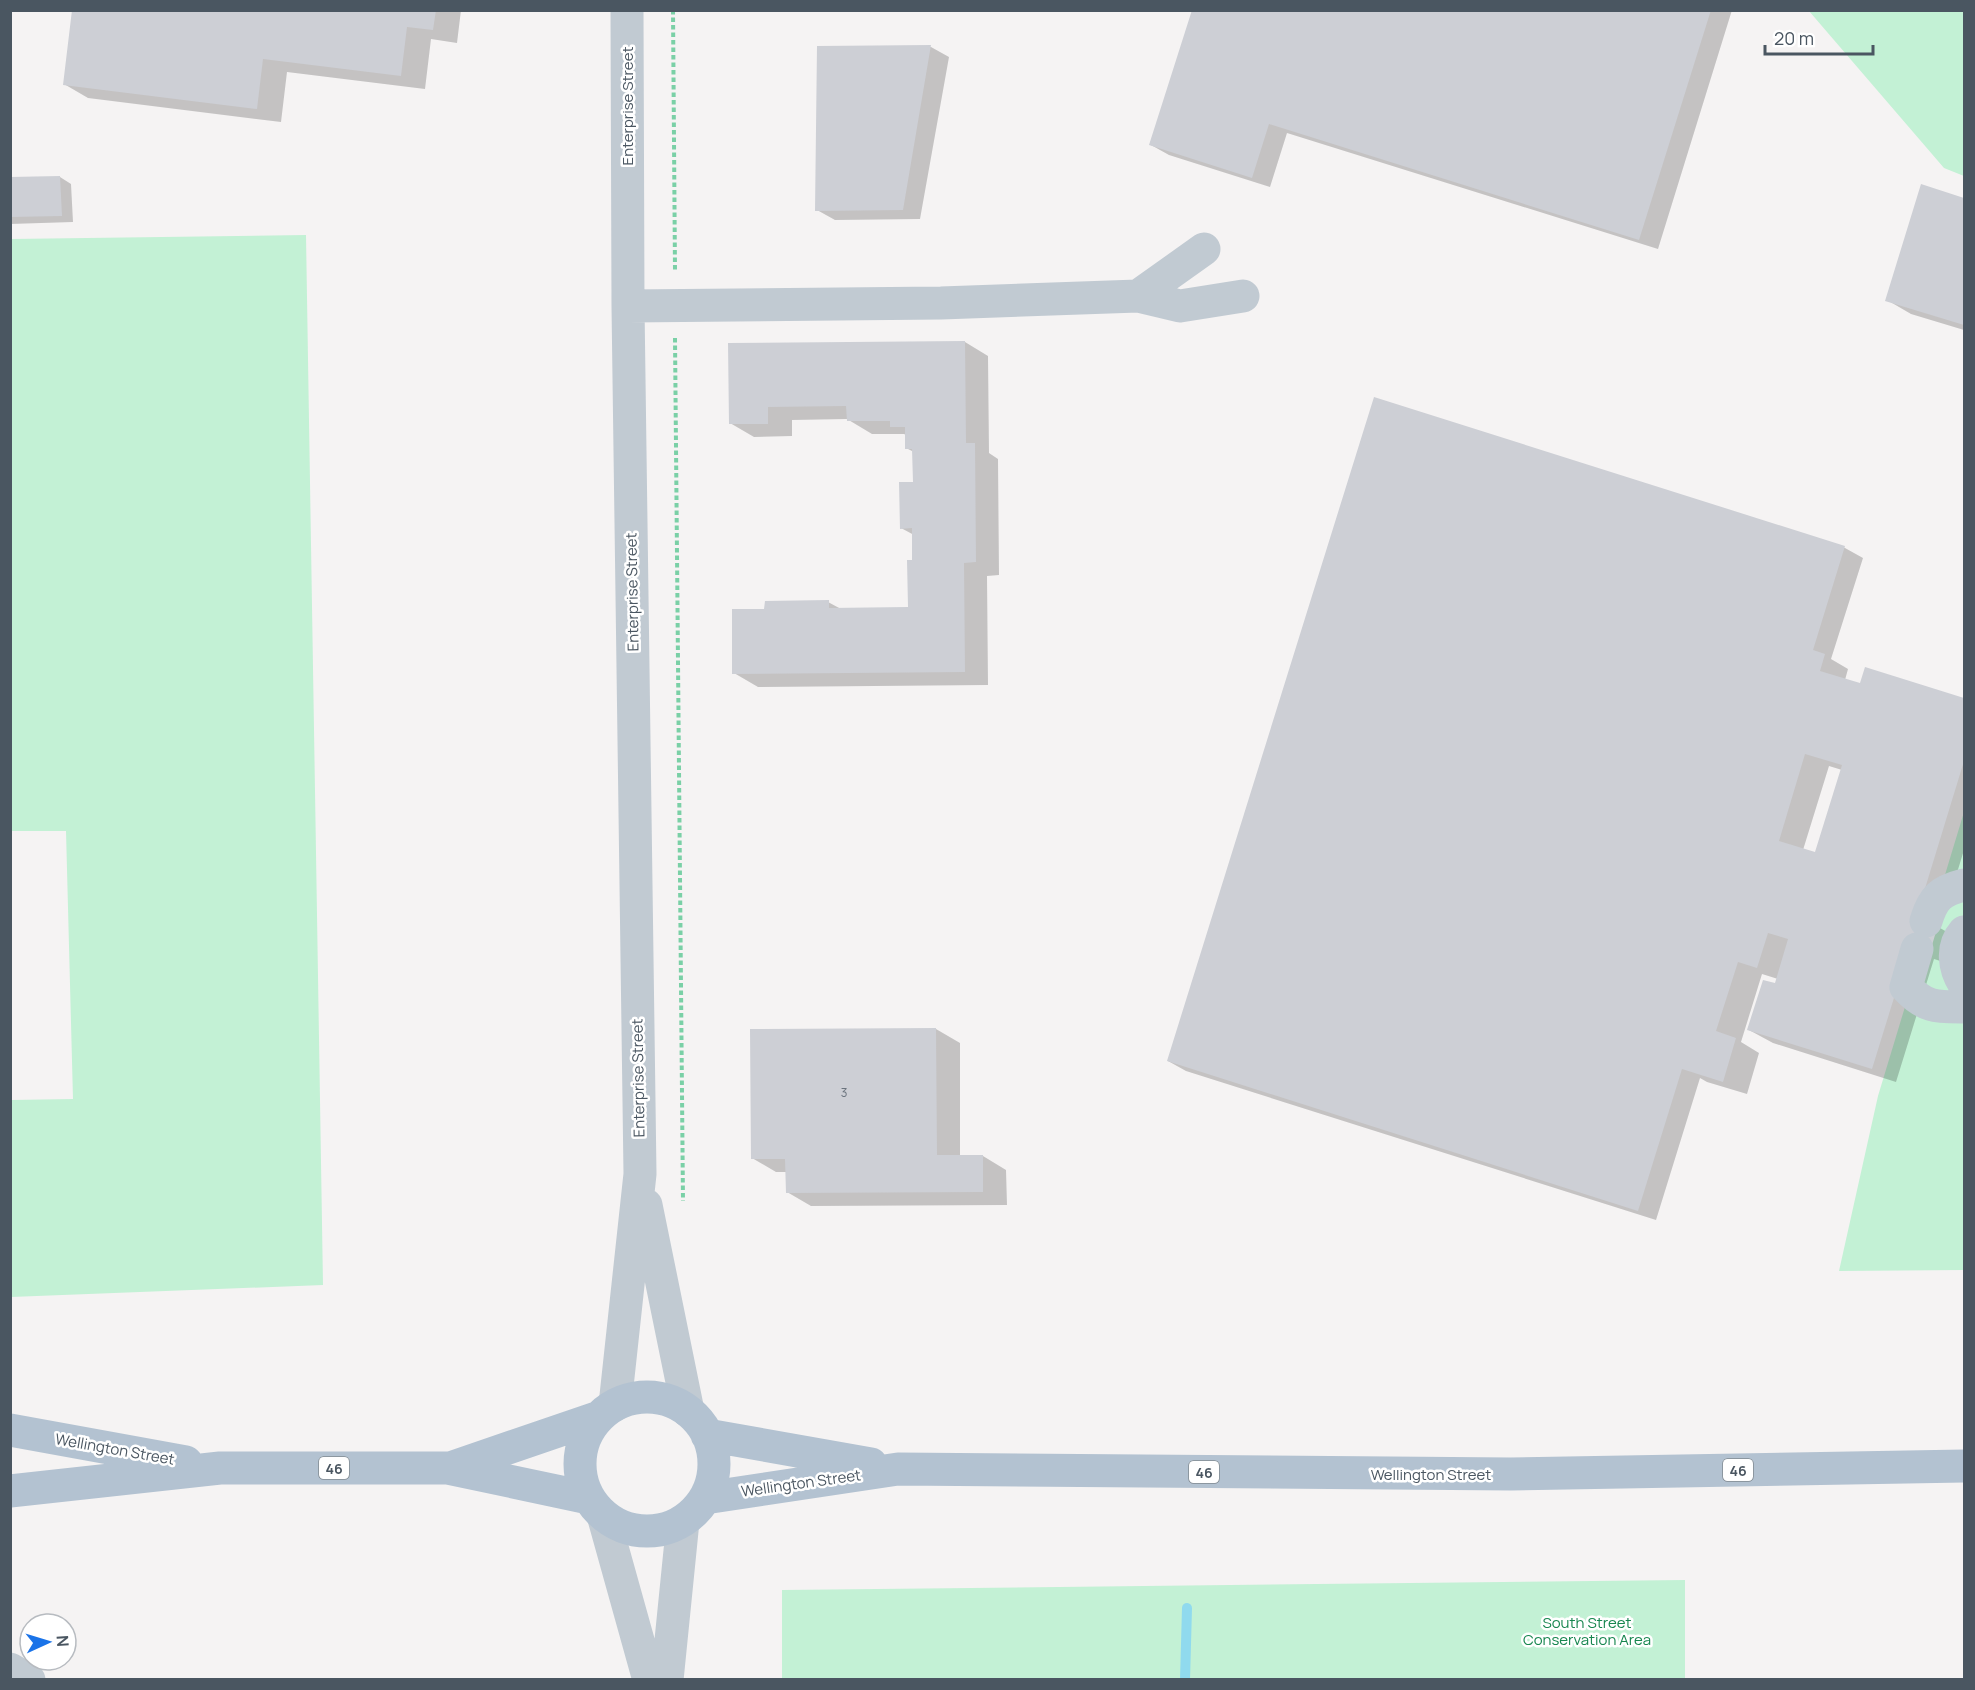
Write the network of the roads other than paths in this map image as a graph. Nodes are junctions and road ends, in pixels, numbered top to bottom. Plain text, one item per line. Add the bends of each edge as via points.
1 (627, 10) edge
2 (1204, 249) dead end
3 (1138, 296) junction
4 (1243, 296) dead end
5 (628, 306) junction
6 (1965, 885) edge
7 (1965, 932) edge
8 (1965, 984) edge
9 (1965, 1007) edge
10 (640, 1174) junction
11 (607, 1411) junction
12 (698, 1423) junction
13 (10, 1430) edge
14 (1965, 1466) edge
15 (220, 1468) junction
16 (448, 1468) junction
17 (898, 1469) junction
18 (10, 1491) edge
19 (705, 1497) junction
20 (596, 1507) junction
21 (683, 1521) junction
22 (10, 1669) edge
23 (28, 1680) edge
24 (648, 1680) edge
25 (667, 1680) edge

1 - 5 street, Enterprise Street
2 - 3 street
3 - 4 street via 1180,306
3 - 5 street via 942,303
5 - 10 street, Enterprise Street
6 - 9 street via 1948,889 1932,903 1906,987 1917,999 1938,1007
7 - 8 street via 1956,947 1955,960
10 - 11 street, Enterprise Street
10 - 12 street, Enterprise Street
11 - 12 main road, 46 via 633,1398 652,1397 671,1402
11 - 16 main road, Wellington Street / 46
11 - 20 main road via 587,1435 580,1455 581,1478
12 - 17 main road, Wellington Street / 46
12 - 19 main road, 46 via 713,1456 712,1477
13 - 15 main road, Wellington Street / 46
14 - 17 main road, Wellington Street / 46 via 1511,1474
15 - 16 main road, Wellington Street / 46
15 - 18 main road, Wellington Street / 46
16 - 20 main road, Wellington Street / 46
17 - 19 main road, Wellington Street / 46
19 - 21 main road, 46
20 - 21 main road, 46 via 621,1526 641,1531 663,1530
20 - 24 street
21 - 25 street
22 - 23 street

